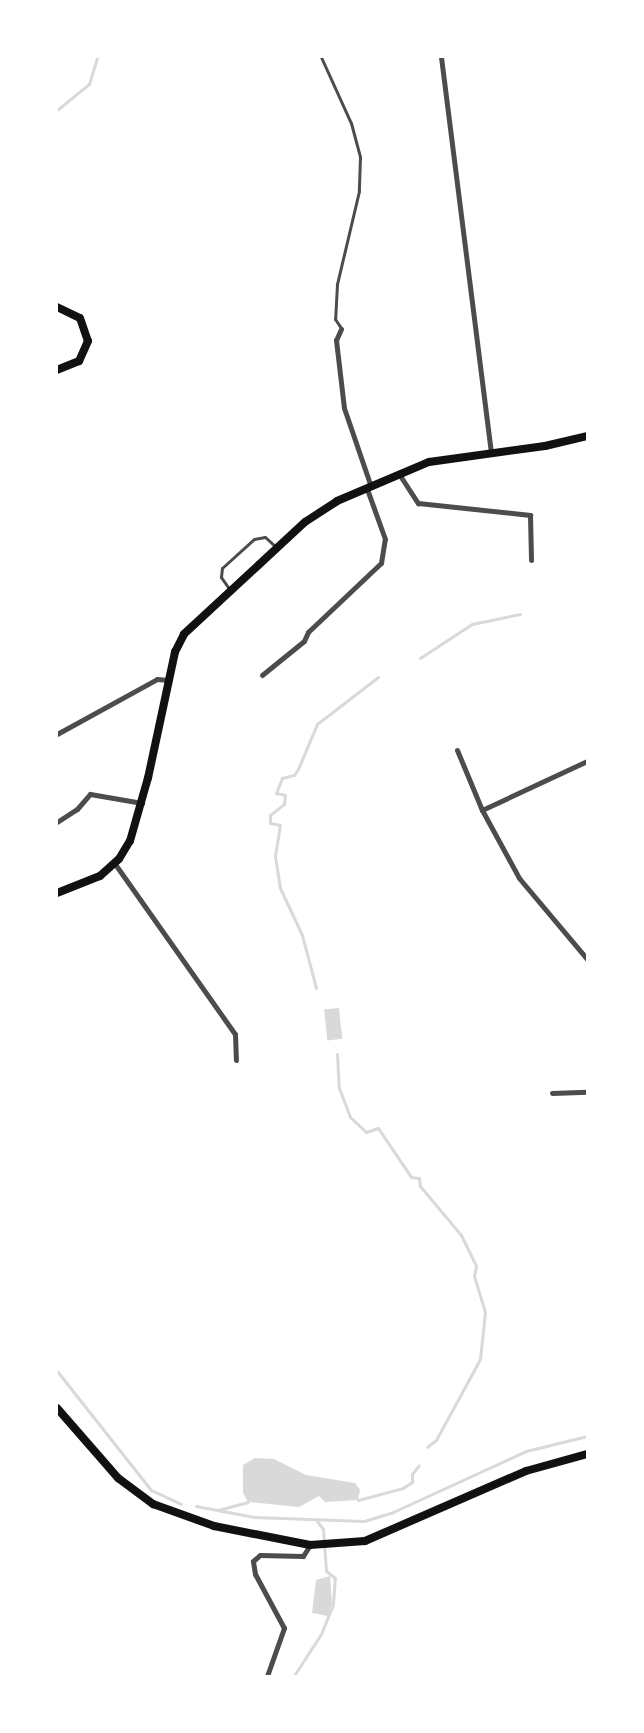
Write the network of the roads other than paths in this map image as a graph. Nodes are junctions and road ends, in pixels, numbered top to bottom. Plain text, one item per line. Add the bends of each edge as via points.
1 (321, 57) edge
2 (441, 57) edge
3 (57, 308) edge
4 (341, 329) joint
5 (57, 370) edge
6 (587, 436) edge
7 (491, 452) junction
8 (399, 474) junction
9 (369, 488) junction
10 (277, 548) junction
11 (531, 560) dead end
12 (230, 590) junction
13 (262, 675) dead end
14 (170, 680) junction
15 (57, 734) edge
16 (456, 750) dead end
17 (587, 761) edge
18 (142, 803) junction
19 (482, 810) junction
20 (57, 822) edge
21 (115, 864) junction
22 (57, 893) edge
23 (587, 958) edge
24 (236, 1060) dead end
25 (587, 1092) edge
26 (552, 1093) dead end
27 (57, 1408) edge
28 (587, 1454) edge
29 (310, 1545) junction
30 (267, 1676) edge

1 - 4 lane via 351,123 360,157 359,191 337,284 335,319
2 - 7 street
3 - 5 main road via 80,318 88,341 79,361
4 - 9 street via 336,340 344,408
6 - 7 main road
7 - 8 main road via 429,462
8 - 9 main road
8 - 11 street via 418,503 530,515
9 - 10 main road via 323,509
9 - 13 street via 386,547 377,569 308,632 304,641
10 - 12 main road
10 - 12 lane via 265,537 254,539 222,568 221,577
12 - 14 main road via 184,634
14 - 15 street via 157,679
14 - 18 main road
16 - 19 street
17 - 19 street
18 - 20 street via 90,794 77,809
18 - 21 main road via 130,841
19 - 23 street via 519,878
21 - 22 main road via 85,885
21 - 24 street via 235,1034
25 - 26 street
27 - 29 main road via 118,1478 153,1504 223,1529
28 - 29 main road via 526,1471 378,1536 334,1545
29 - 30 street via 298,1558 260,1555 253,1561 255,1574 285,1628

